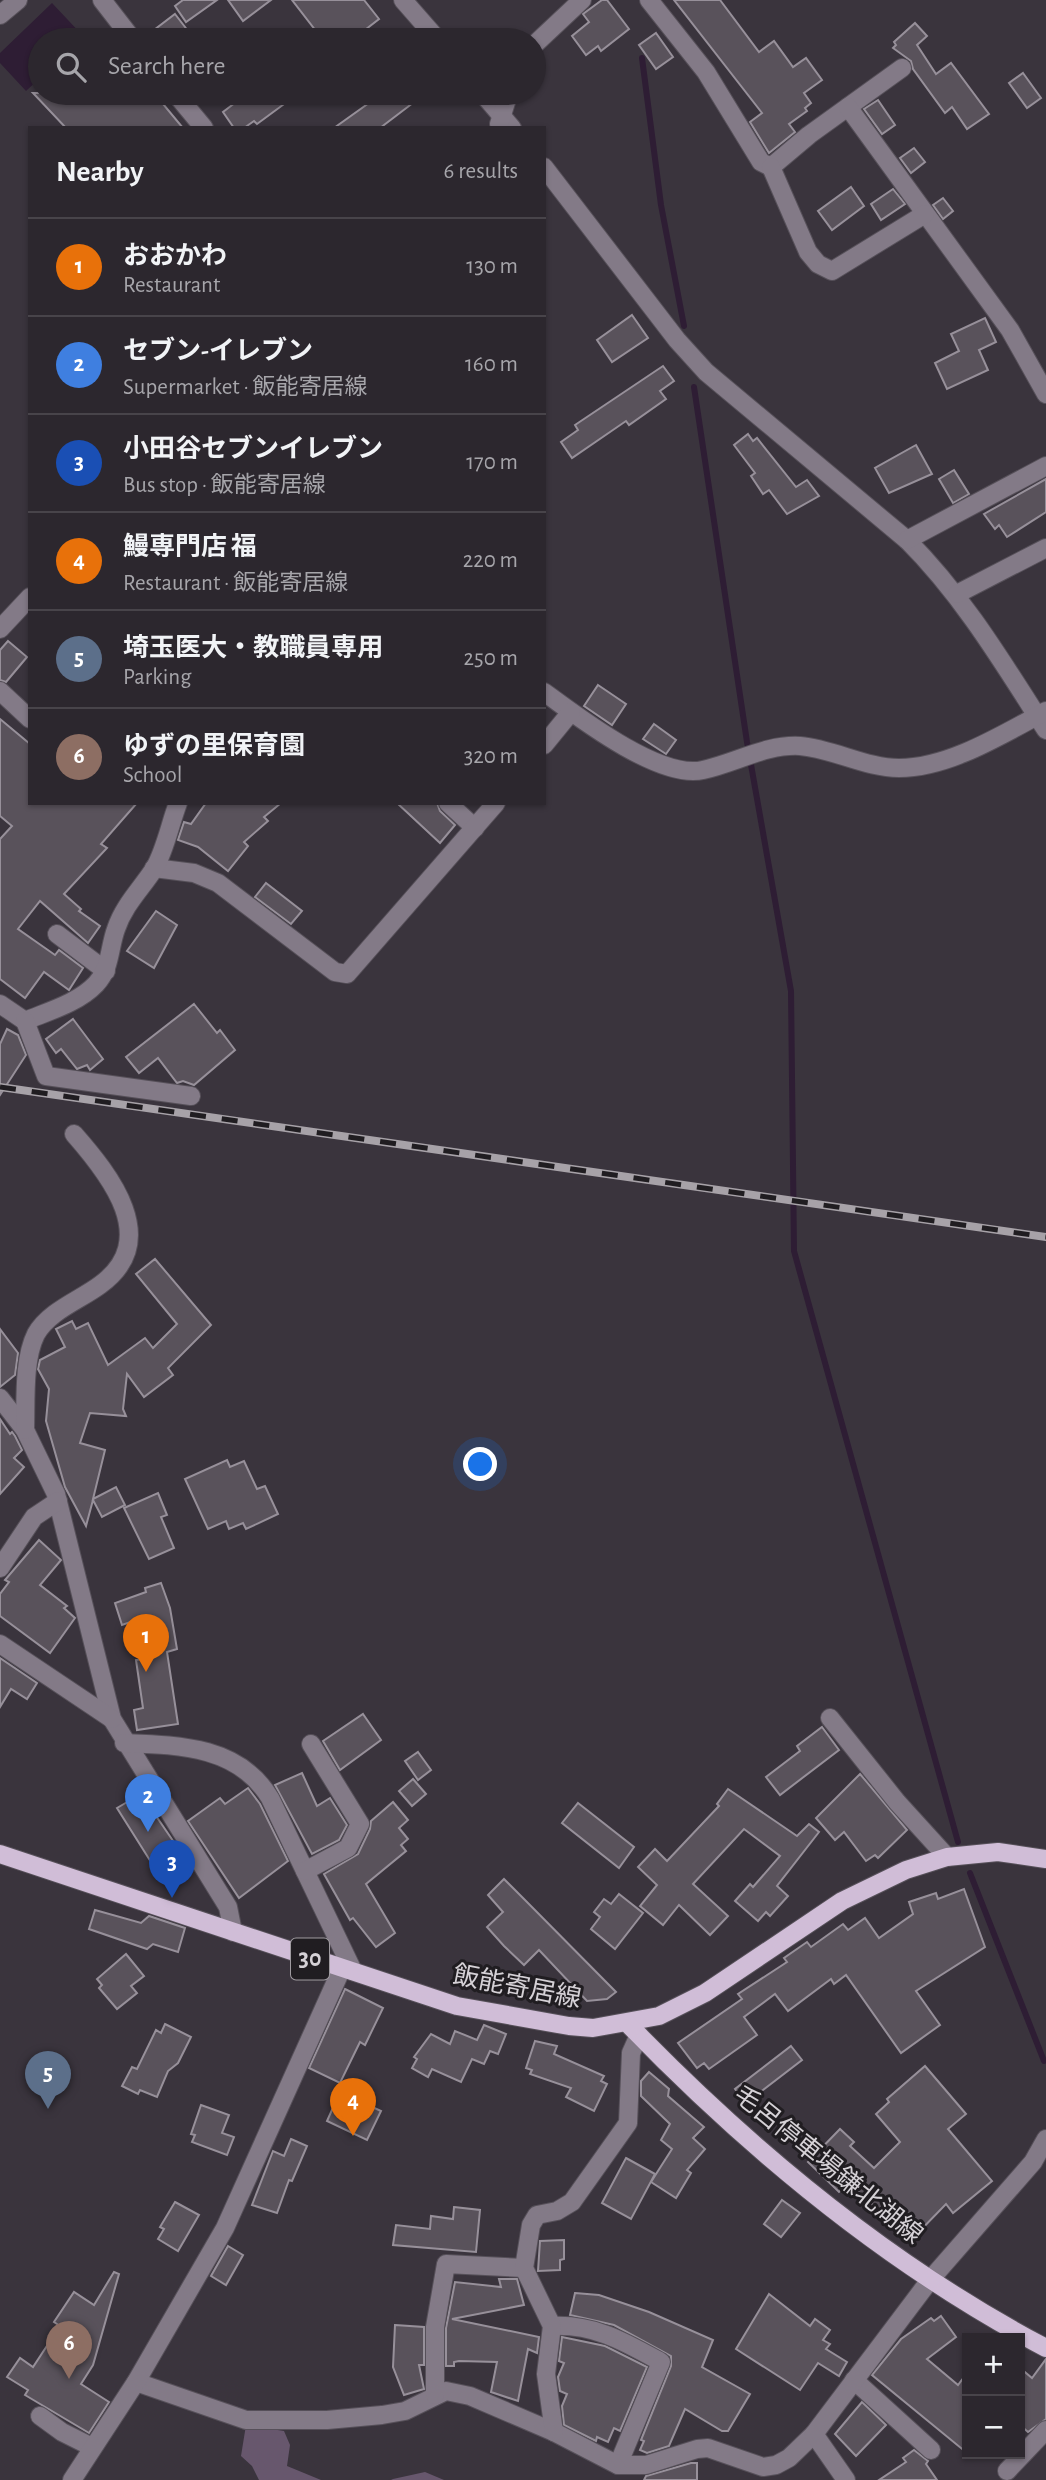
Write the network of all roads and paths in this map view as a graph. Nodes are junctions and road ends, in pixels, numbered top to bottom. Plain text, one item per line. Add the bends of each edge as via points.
1 (18, 0) edge
2 (102, 0) edge
3 (403, 0) edge
4 (582, 0) edge
5 (649, 0) edge
6 (0, 15) edge
7 (124, 28) edge
8 (428, 28) edge
9 (546, 34) edge
10 (902, 68) dead end
11 (185, 105) edge
12 (491, 105) edge
13 (507, 105) edge
14 (848, 107) junction
15 (504, 124) edge
16 (202, 126) edge
17 (771, 167) junction
18 (546, 170) edge
19 (925, 214) junction
20 (1046, 394) edge
21 (1046, 466) edge
22 (907, 540) junction
23 (1046, 548) edge
24 (957, 594) junction
25 (28, 599) edge
26 (0, 629) edge
27 (0, 691) edge
28 (546, 693) edge
29 (571, 712) junction
30 (28, 717) edge
31 (1043, 719) edge
32 (546, 743) edge
33 (177, 805) edge
34 (450, 805) edge
35 (494, 805) edge
36 (475, 828) junction
37 (154, 868) junction
38 (57, 934) dead end
39 (106, 971) junction
40 (0, 1004) edge
41 (25, 1021) junction
42 (191, 1096) dead end
43 (74, 1134) dead end
44 (0, 1398) edge
45 (26, 1430) junction
46 (58, 1501) junction
47 (0, 1568) edge
48 (0, 1644) edge
49 (830, 1718) dead end
50 (112, 1719) junction
51 (124, 1743) junction
52 (311, 1744) dead end
53 (0, 1854) edge
54 (947, 1857) junction
55 (1046, 1859) edge
56 (305, 1871) junction
57 (233, 1932) junction
58 (348, 1970) junction
59 (634, 2030) junction
60 (1046, 2139) edge
61 (524, 2268) junction
62 (930, 2280) junction
63 (552, 2326) junction
64 (1046, 2348) edge
65 (853, 2380) junction
66 (136, 2382) junction
67 (435, 2395) junction
68 (40, 2416) dead end
69 (1046, 2430) edge
70 (554, 2432) junction
71 (814, 2434) junction
72 (92, 2447) junction
73 (931, 2450) dead end
74 (618, 2465) junction
75 (1007, 2471) dead end
76 (72, 2480) edge
77 (846, 2480) edge

1 - 6 street
2 - 7 street
3 - 8 street
4 - 9 street
5 - 17 street via 706,72 761,162
10 - 14 street
11 - 16 street
12 - 15 street
13 - 15 street
14 - 17 street
14 - 19 street
17 - 19 street via 808,252 831,271
18 - 22 street via 706,372
19 - 20 street via 1010,330
21 - 22 street
22 - 24 street
23 - 24 street
24 - 31 street
25 - 26 street
27 - 30 street
28 - 29 street
29 - 31 street via 643,756 669,767 700,771 774,748 798,746 898,768 952,757
29 - 32 street
33 - 37 street
34 - 36 street
35 - 36 street
36 - 37 street via 347,974 335,972 218,883 194,873
37 - 39 street via 116,928
38 - 39 street
39 - 41 street via 96,985 69,1003
40 - 41 street
41 - 42 street via 46,1076
43 - 45 street via 117,1186 126,1208 128,1237 122,1263 109,1277 38,1331 32,1344
44 - 45 street
45 - 46 street
46 - 47 street via 34,1517
46 - 50 street
48 - 50 street
49 - 54 street
50 - 51 street
51 - 56 street via 181,1745 231,1759 250,1773 270,1798
51 - 57 street via 228,1907
52 - 56 street via 360,1824 348,1848
53 - 57 main road, 飯能寄居線 / 30
54 - 55 main road, 飯能寄居線 / 30 via 998,1852
54 - 59 main road, 飯能寄居線 / 30 via 906,1870 842,1902 705,1993
56 - 58 street
57 - 58 main road, 飯能寄居線 / 30
58 - 59 main road, 飯能寄居線 / 30 via 457,2006 569,2026
58 - 66 street via 225,2228
59 - 61 street via 628,2123 583,2191 557,2211 537,2215
59 - 62 main road, 毛呂停車場鎌北湖線 via 803,2185
60 - 62 street via 1033,2162
61 - 63 street
61 - 67 street via 446,2264 436,2327
62 - 64 main road, 毛呂停車場鎌北湖線 via 986,2317
62 - 65 street
63 - 70 street via 546,2374
63 - 74 street via 573,2325 608,2333 661,2362
65 - 71 street
65 - 73 street
66 - 67 street via 246,2420 382,2415 405,2411
66 - 72 street
67 - 70 street via 446,2391 470,2396
68 - 72 street
69 - 75 street
70 - 74 street
71 - 74 street via 776,2465 763,2467 708,2448 646,2465
71 - 77 street
72 - 76 street

